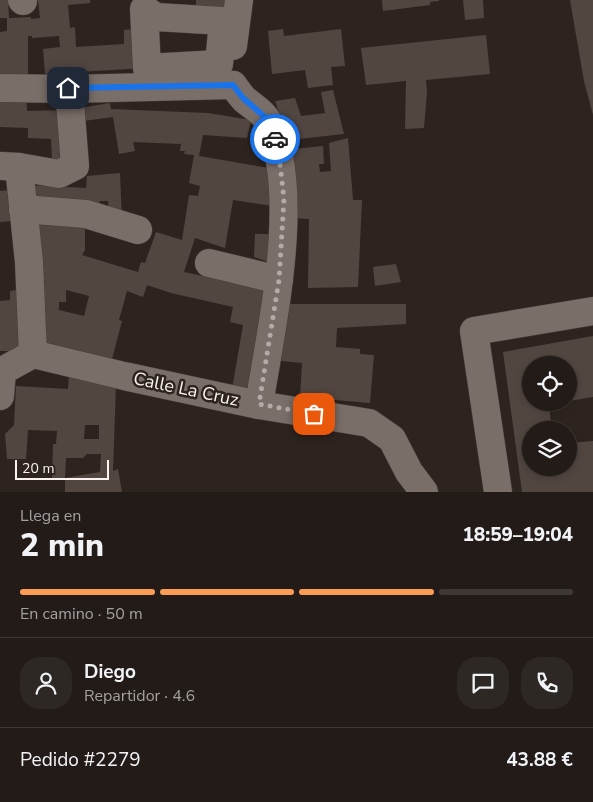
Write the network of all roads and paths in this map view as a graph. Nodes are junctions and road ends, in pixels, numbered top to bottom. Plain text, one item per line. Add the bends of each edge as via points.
1 (239, 0) edge
2 (233, 85) junction
3 (0, 88) edge
4 (68, 88) junction
5 (9, 166) edge
6 (23, 209) junction
7 (138, 230) dead end
8 (209, 263) dead end
9 (279, 280) junction
10 (593, 311) edge
11 (33, 354) junction
12 (0, 396) edge
13 (259, 404) junction
14 (424, 492) edge
15 (498, 492) edge

1 - 2 street via 231,61
2 - 4 street
2 - 9 street via 266,118 278,146 284,199
3 - 4 street
4 - 5 street via 75,166 59,174
5 - 6 street
6 - 7 street via 86,214
6 - 11 street
8 - 9 street
9 - 13 street
10 - 15 street via 474,331
11 - 12 street via 2,371
11 - 13 street, Calle La Cruz
13 - 14 street, Calle La Cruz via 369,423 392,439 409,472

